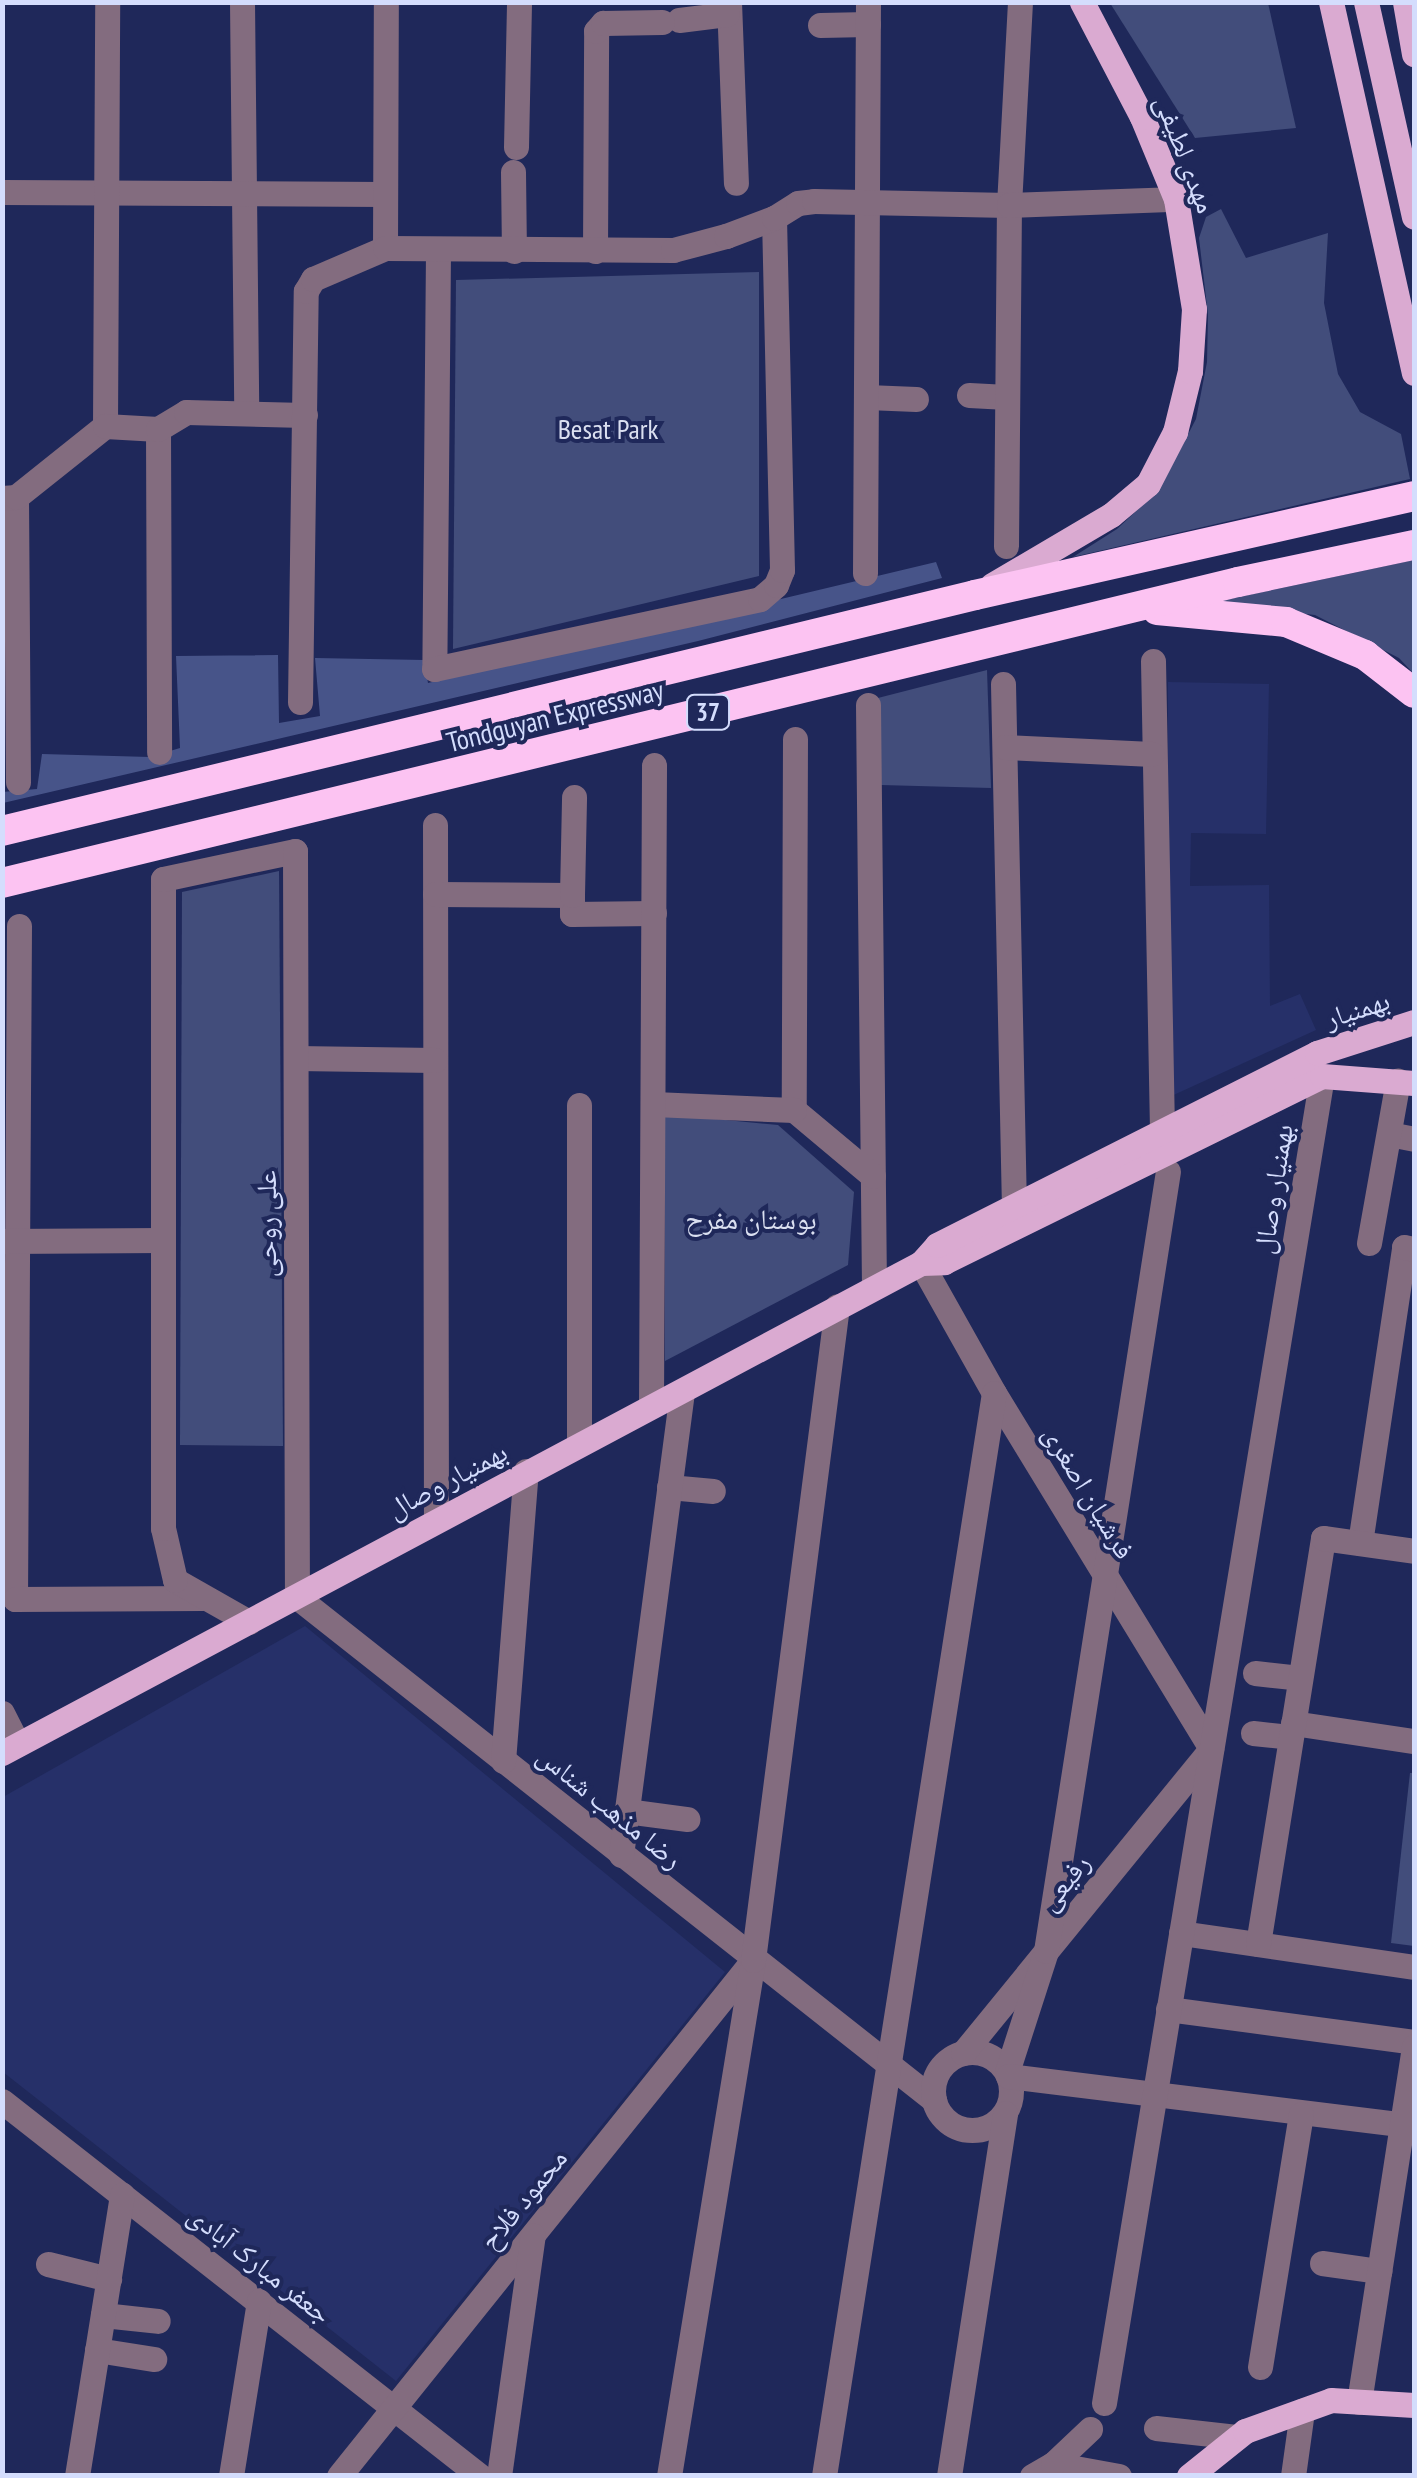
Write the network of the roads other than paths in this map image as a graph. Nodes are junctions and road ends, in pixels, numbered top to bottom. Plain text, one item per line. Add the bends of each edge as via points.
1 (107, 2) edge
2 (242, 2) edge
3 (386, 2) edge
4 (519, 2) edge
5 (1020, 2) edge
6 (1082, 2) edge
7 (1331, 2) edge
8 (1366, 2) edge
9 (1406, 2) edge
10 (728, 8) edge
11 (868, 13) edge
12 (820, 26) dead end
13 (1414, 54) edge
14 (736, 183) dead end
15 (2, 192) edge
16 (106, 192) junction
17 (245, 194) junction
18 (386, 194) junction
19 (1176, 199) junction
20 (869, 203) junction
21 (1009, 205) junction
22 (1414, 217) edge
23 (774, 218) junction
24 (386, 248) junction
25 (438, 250) junction
26 (514, 251) junction
27 (595, 251) junction
28 (1414, 373) edge
29 (969, 395) dead end
30 (867, 397) junction
31 (1008, 397) junction
32 (916, 399) dead end
33 (246, 410) junction
34 (305, 415) junction
35 (105, 426) junction
36 (158, 429) junction
37 (1414, 496) edge
38 (9, 498) edge
39 (1414, 545) edge
40 (1006, 546) dead end
41 (864, 573) dead end
42 (975, 596) junction
43 (1134, 608) junction
44 (1152, 661) dead end
45 (1003, 684) dead end
46 (1414, 693) edge
47 (300, 702) dead end
48 (868, 705) dead end
49 (795, 739) dead end
50 (1005, 748) junction
51 (160, 752) dead end
52 (1152, 754) junction
53 (654, 765) dead end
54 (18, 782) dead end
55 (574, 797) dead end
56 (436, 825) dead end
57 (2, 830) edge
58 (2, 883) edge
59 (435, 894) junction
60 (572, 895) junction
61 (654, 912) junction
62 (18, 926) dead end
63 (1414, 1022) edge
64 (296, 1058) junction
65 (435, 1060) junction
66 (1320, 1065) junction
67 (1406, 1082) edge
68 (654, 1104) junction
69 (579, 1105) dead end
70 (794, 1110) junction
71 (1162, 1132) junction
72 (1402, 1136) edge
73 (1168, 1171) dead end
74 (873, 1176) junction
75 (1014, 1207) junction
76 (164, 1240) junction
77 (10, 1241) edge
78 (1369, 1242) dead end
79 (1409, 1248) edge
80 (921, 1263) junction
81 (874, 1287) junction
82 (837, 1306) junction
83 (682, 1391) junction
84 (994, 1393) junction
85 (651, 1406) junction
86 (578, 1444) junction
87 (526, 1471) junction
88 (669, 1487) junction
89 (713, 1492) dead end
90 (436, 1518) junction
91 (1360, 1543) junction
92 (1414, 1551) edge
93 (1103, 1572) junction
94 (297, 1597) junction
95 (206, 1598) junction
96 (249, 1622) junction
97 (1256, 1673) dead end
98 (1300, 1678) junction
99 (2, 1713) edge
100 (1292, 1730) junction
101 (1254, 1732) dead end
102 (1414, 1741) edge
103 (10, 1749) edge
104 (1211, 1749) junction
105 (502, 1761) junction
106 (626, 1811) junction
107 (687, 1820) dead end
108 (621, 1855) junction
109 (1181, 1933) junction
110 (1258, 1944) junction
111 (1046, 1951) junction
112 (754, 1960) junction
113 (1414, 1966) edge
114 (1168, 2009) junction
115 (1414, 2044) edge
116 (963, 2053) junction
117 (887, 2062) junction
118 (939, 2070) junction
119 (1008, 2074) junction
120 (1411, 2092) edge
121 (1154, 2094) junction
122 (934, 2100) junction
123 (2, 2101) edge
124 (1005, 2113) junction
125 (1301, 2114) junction
126 (1408, 2125) edge
127 (122, 2195) junction
128 (533, 2234) junction
129 (1322, 2263) dead end
130 (48, 2264) dead end
131 (1379, 2270) junction
132 (109, 2278) junction
133 (259, 2301) junction
134 (103, 2315) junction
135 (158, 2321) dead end
136 (97, 2350) junction
137 (154, 2358) dead end
138 (1260, 2366) dead end
139 (1358, 2402) junction
140 (1104, 2403) dead end
141 (394, 2406) junction
142 (1414, 2406) edge
143 (1302, 2411) junction
144 (1156, 2428) dead end
145 (1090, 2430) dead end
146 (1237, 2437) junction
147 (357, 2463) edge
148 (1042, 2470) edge
149 (77, 2476) edge
150 (230, 2476) edge
151 (339, 2476) edge
152 (480, 2476) edge
153 (498, 2476) edge
154 (668, 2476) edge
155 (824, 2476) edge
156 (950, 2476) edge
157 (1119, 2476) edge
158 (1189, 2476) edge
159 (1292, 2476) edge

1 - 16 street
2 - 17 street
3 - 18 street
4 - 26 street
5 - 21 street
6 - 19 main road, مهدی لطیفی
7 - 28 main road
8 - 22 main road
9 - 13 main road
10 - 14 street
10 - 27 street via 596,30
11 - 12 street
11 - 20 street
15 - 16 street
16 - 17 street
16 - 35 street
17 - 18 street
17 - 33 street
18 - 24 street
19 - 21 street
19 - 42 main road, مهدی لطیفی via 1194,309 1190,371 1175,432 1148,484 1111,515
20 - 21 street
20 - 23 street via 798,203
20 - 30 street
21 - 31 street
23 - 25 street via 782,570 776,585 760,599 434,669
23 - 27 street via 673,250
24 - 25 street
24 - 34 street via 307,284
25 - 26 street
26 - 27 street
29 - 31 street
30 - 32 street
30 - 41 street
31 - 40 street
33 - 34 street
33 - 36 street via 186,412
34 - 47 street
35 - 36 street
35 - 38 street
36 - 51 street
37 - 42 highway, Tondguyan Expressway / 37
38 - 54 street
39 - 43 highway, Tondguyan Expressway / 37
42 - 57 highway, Tondguyan Expressway / 37
43 - 46 highway via 1286,622 1365,655
43 - 58 highway, Tondguyan Expressway / 37
44 - 52 street
45 - 50 street
48 - 74 street
49 - 70 street
50 - 52 street
50 - 75 street
52 - 71 street
53 - 61 street
55 - 60 street
56 - 59 street
59 - 60 street
59 - 65 street
60 - 61 street via 572,914
61 - 68 street
62 - 77 street
63 - 66 main road, بهمنیار
64 - 65 street
64 - 76 street, علی روحی via 294,851 163,879
64 - 94 street, علی روحی
65 - 90 street
66 - 67 main road
66 - 71 main road, بهمنیار وصال
66 - 80 main road, بهمنیار وصال via 944,1262
66 - 104 street, بهمنیار وصال
67 - 72 street
68 - 70 street
68 - 85 street
69 - 86 street
70 - 74 street
71 - 75 main road, بهمنیار وصال
72 - 78 street
73 - 93 street
74 - 81 street
75 - 80 main road, بهمنیار وصال via 937,1245
76 - 77 street
76 - 95 street via 164,1528 175,1580
77 - 95 street via 16,1600
79 - 91 street
80 - 81 main road, بهمنیار وصال
80 - 84 street, فرشیان اصغری
81 - 82 main road, بهمنیار وصال
82 - 83 main road, بهمنیار وصال
82 - 112 street
83 - 85 main road, بهمنیار وصال
83 - 88 street
84 - 93 street, فرشیان اصغری
84 - 117 street
85 - 86 main road, بهمنیار وصال
86 - 87 main road, بهمنیار وصال
87 - 90 main road, بهمنیار وصال
87 - 105 street
88 - 89 street
88 - 106 street
90 - 94 main road, بهمنیار وصال
91 - 92 street
91 - 98 street via 1324,1538
93 - 104 street, فرشیان اصغری
93 - 111 street
94 - 96 main road, بهمنیار وصال
94 - 105 street, رضا مذهب شناس
95 - 96 street
96 - 103 main road, بهمنیار وصال
97 - 98 street
98 - 100 street
99 - 103 street
100 - 101 street
100 - 102 street
100 - 110 street
104 - 109 street, بهمنیار وصال
104 - 111 street, رفیعی
105 - 108 street, رضا مذهب شناس
106 - 107 street
106 - 108 street
108 - 112 street, رضا مذهب شناس
109 - 110 street
109 - 114 street, بهمنیار وصال
110 - 113 street
111 - 116 street, رفیعی
111 - 119 street
112 - 117 street, رضا مذهب شناس
112 - 128 street, محمود فلاح
112 - 154 street
114 - 115 street
114 - 121 street, بهمنیار وصال
115 - 120 street
116 - 118 street
116 - 119 street via 992,2058
117 - 118 street, رضا مذهب شناس
117 - 122 street, رضا مذهب شناس
117 - 155 street
118 - 122 street
119 - 121 street
119 - 124 street via 1012,2093
120 - 126 street
121 - 125 street
121 - 140 street, بهمنیار وصال
122 - 124 street via 951,2124 970,2130
123 - 127 street, جعفر مبارک آبادی
124 - 156 street
125 - 126 street
125 - 138 street
126 - 131 street
127 - 132 street
127 - 133 street, جعفر مبارک آبادی
128 - 141 street, محمود فلاح
128 - 153 street
129 - 131 street
130 - 132 street
131 - 139 street
132 - 134 street
133 - 141 street, جعفر مبارک آبادی
133 - 150 street
134 - 135 street
134 - 136 street
136 - 137 street
136 - 149 street
139 - 142 main road
139 - 143 main road via 1331,2400
141 - 147 street, محمود فلاح
141 - 152 street, جعفر مبارک آبادی
143 - 146 main road
143 - 159 street
144 - 146 street
145 - 148 street
146 - 158 main road
147 - 151 street, محمود فلاح
148 - 157 street

